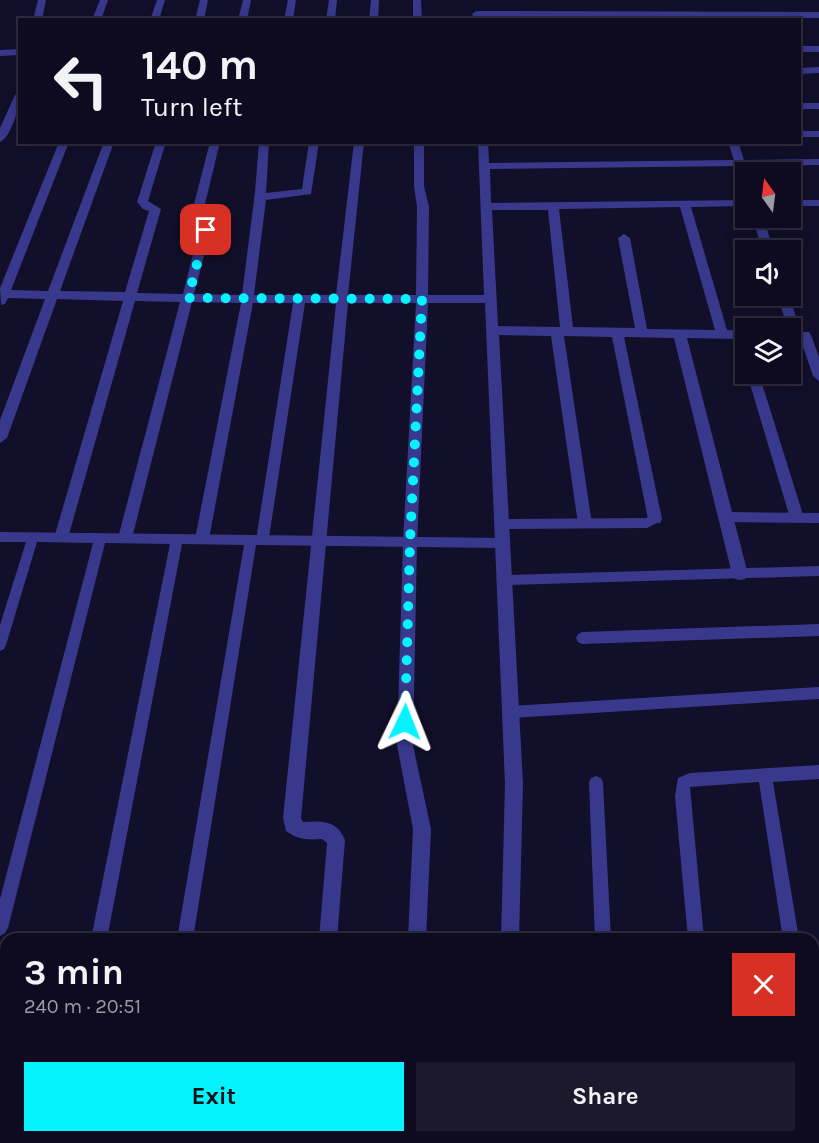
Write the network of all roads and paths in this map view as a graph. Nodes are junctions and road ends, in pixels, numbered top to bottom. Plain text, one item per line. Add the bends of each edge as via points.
1 (42, 0) edge
2 (104, 0) edge
3 (161, 0) edge
4 (204, 0) edge
5 (247, 0) edge
6 (292, 0) edge
7 (333, 0) edge
8 (375, 0) edge
9 (417, 0) edge
10 (476, 0) edge
11 (819, 15) edge
12 (477, 17) edge
13 (38, 18) edge
14 (97, 18) edge
15 (155, 18) edge
16 (200, 18) edge
17 (242, 18) edge
18 (288, 18) edge
19 (330, 18) edge
20 (373, 18) edge
21 (418, 18) edge
22 (801, 49) edge
23 (819, 49) edge
24 (18, 52) edge
25 (0, 53) edge
26 (801, 70) edge
27 (819, 70) edge
28 (18, 99) edge
29 (801, 106) edge
30 (819, 106) edge
31 (801, 134) edge
32 (819, 134) edge
33 (0, 139) edge
34 (63, 144) edge
35 (108, 144) edge
36 (159, 144) edge
37 (215, 144) edge
38 (264, 144) edge
39 (314, 144) edge
40 (359, 144) edge
41 (419, 144) edge
42 (483, 144) edge
43 (734, 144) edge
44 (735, 162) edge
45 (740, 162) edge
46 (801, 162) edge
47 (819, 162) edge
48 (484, 166) junction
49 (263, 197) junction
50 (735, 203) edge
51 (801, 203) edge
52 (819, 203) edge
53 (685, 204) junction
54 (552, 206) junction
55 (486, 207) junction
56 (624, 238) dead end
57 (53, 295) junction
58 (1, 297) edge
59 (132, 297) junction
60 (188, 298) junction
61 (248, 299) junction
62 (300, 299) junction
63 (341, 299) junction
64 (422, 299) junction
65 (490, 299) junction
66 (492, 330) junction
67 (562, 332) junction
68 (617, 332) junction
69 (642, 333) junction
70 (679, 333) junction
71 (722, 334) junction
72 (735, 335) edge
73 (801, 335) edge
74 (819, 336) edge
75 (801, 342) edge
76 (819, 376) edge
77 (756, 384) edge
78 (0, 438) edge
79 (725, 517) junction
80 (797, 518) junction
81 (819, 518) edge
82 (655, 519) joint
83 (501, 524) junction
84 (585, 524) junction
85 (0, 537) edge
86 (33, 537) junction
87 (61, 537) junction
88 (100, 538) junction
89 (125, 538) junction
90 (177, 539) junction
91 (202, 539) junction
92 (257, 540) junction
93 (321, 541) junction
94 (410, 542) junction
95 (502, 543) junction
96 (819, 572) edge
97 (740, 573) junction
98 (504, 580) junction
99 (819, 630) edge
100 (582, 638) dead end
101 (0, 645) edge
102 (819, 693) edge
103 (511, 712) junction
104 (819, 772) edge
105 (765, 776) junction
106 (596, 783) dead end
107 (0, 928) edge
108 (100, 933) edge
109 (186, 933) edge
110 (328, 933) edge
111 (417, 933) edge
112 (510, 933) edge
113 (603, 933) edge
114 (695, 933) edge
115 (790, 933) edge

1 - 13 street
2 - 14 street
3 - 15 street
4 - 16 street
5 - 17 street
6 - 18 street
7 - 19 street
8 - 20 street
9 - 21 street
10 - 12 street
11 - 12 street
22 - 23 street
24 - 25 street
26 - 27 street
28 - 33 street
29 - 30 street
31 - 32 street
34 - 58 street
35 - 57 street
36 - 59 street via 142,202 155,209
37 - 60 street via 199,208 212,207
38 - 49 street
39 - 49 street via 307,192
40 - 63 street
41 - 64 street
42 - 48 street
43 - 45 street
44 - 48 street
46 - 47 street
48 - 55 street
49 - 61 street
50 - 53 street
51 - 52 street
53 - 54 street
53 - 71 street
54 - 55 street
54 - 67 street
55 - 65 street
56 - 69 street
57 - 58 street
57 - 59 street
57 - 78 street
59 - 60 street
59 - 87 street
60 - 61 street
60 - 89 street
61 - 62 street
61 - 91 street
62 - 63 street
62 - 92 street
63 - 64 street
63 - 93 street
64 - 65 street
64 - 94 street
65 - 66 street
66 - 67 street
66 - 83 street
67 - 68 street
67 - 84 street
68 - 69 street
68 - 82 street
69 - 70 street
70 - 71 street
70 - 79 street
71 - 72 street
73 - 74 street
75 - 76 street
77 - 80 street
79 - 80 lane
79 - 97 street
80 - 81 lane
82 - 84 lane via 647,523
83 - 84 lane
83 - 95 street
85 - 86 lane
86 - 87 lane
86 - 101 lane
87 - 88 lane
88 - 89 lane
88 - 107 lane
89 - 90 lane
90 - 91 lane
90 - 108 lane
91 - 92 lane
92 - 93 lane
92 - 109 lane
93 - 94 lane
93 - 110 street via 292,825 301,831 326,831 336,840
94 - 95 lane
94 - 111 street via 405,745 422,829
95 - 98 street
96 - 97 lane
97 - 98 lane
98 - 103 street
99 - 100 lane
102 - 103 lane
103 - 112 street via 514,784
104 - 105 lane
105 - 114 lane via 690,780 682,788
105 - 115 lane
106 - 113 lane

